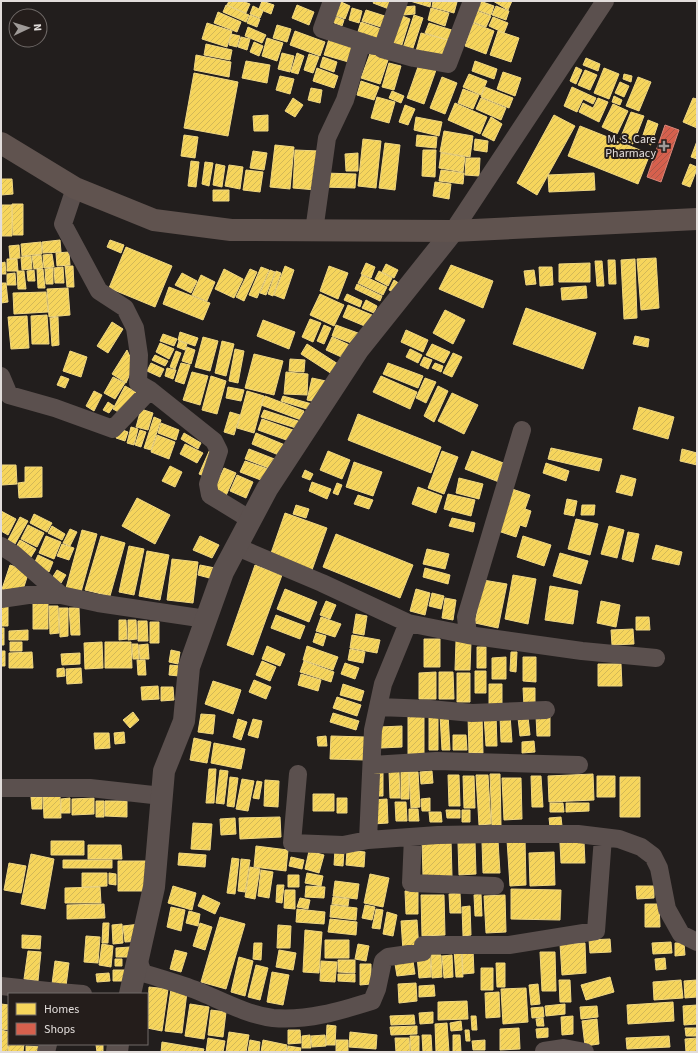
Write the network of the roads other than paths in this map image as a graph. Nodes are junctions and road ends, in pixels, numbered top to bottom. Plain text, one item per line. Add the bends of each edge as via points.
1 (332, 1) edge
2 (399, 1) edge
3 (472, 1) edge
4 (605, 1) edge
5 (362, 42) junction
6 (382, 49) junction
7 (1, 143) edge
8 (75, 188) junction
9 (697, 219) edge
10 (314, 231) junction
11 (453, 231) junction
12 (1, 376) edge
13 (150, 390) junction
14 (522, 430) dead end
15 (251, 520) junction
16 (1, 546) edge
17 (237, 547) junction
18 (61, 595) junction
19 (1, 599) edge
20 (206, 619) junction
21 (408, 624) junction
22 (468, 635) junction
23 (656, 658) dead end
24 (378, 707) junction
25 (546, 710) dead end
26 (372, 765) junction
27 (579, 765) dead end
28 (298, 774) dead end
29 (1, 788) edge
30 (162, 796) junction
31 (413, 837) junction
32 (603, 837) junction
33 (368, 840) junction
34 (496, 886) dead end
35 (697, 942) edge
36 (138, 960) junction
37 (1, 986) edge
38 (58, 993) edge
39 (130, 993) edge
40 (544, 1051) dead end
41 (585, 1052) edge

1 - 5 street via 322,29
2 - 6 street
3 - 6 street via 448,64
4 - 11 street
5 - 6 street
5 - 10 street via 345,100 327,138
7 - 8 main road
8 - 10 main road via 154,220 231,230
8 - 13 street via 63,224 99,291 125,308 135,328 139,355 138,383
9 - 11 main road
10 - 11 main road
11 - 15 street via 358,350 267,488
12 - 13 street via 9,395 113,429
13 - 15 street via 214,441 219,451 208,484 210,495
14 - 22 street via 466,617
15 - 17 street
16 - 18 street via 14,554
17 - 20 street via 223,572
17 - 21 street via 322,582
18 - 19 street via 28,595
18 - 20 street
20 - 30 street via 189,667 184,721 164,771
21 - 22 street
21 - 24 street via 383,684
22 - 23 street via 582,651
24 - 25 street via 472,713
24 - 26 street via 373,730
26 - 27 street via 436,761
26 - 33 street
28 - 33 street via 292,843 343,845
29 - 30 street via 90,788
30 - 36 street via 154,887
31 - 32 street via 478,834 578,834
31 - 33 street
31 - 34 street via 411,883
32 - 35 street via 619,839 641,847 653,856 659,868 668,909 681,934
32 - 36 street via 596,931 509,945 423,945 423,952 388,957 383,961 372,1001 345,1009 313,1017 273,1018 240,1009 196,990 143,973
36 - 39 street
37 - 38 street
40 - 41 street via 564,1048

